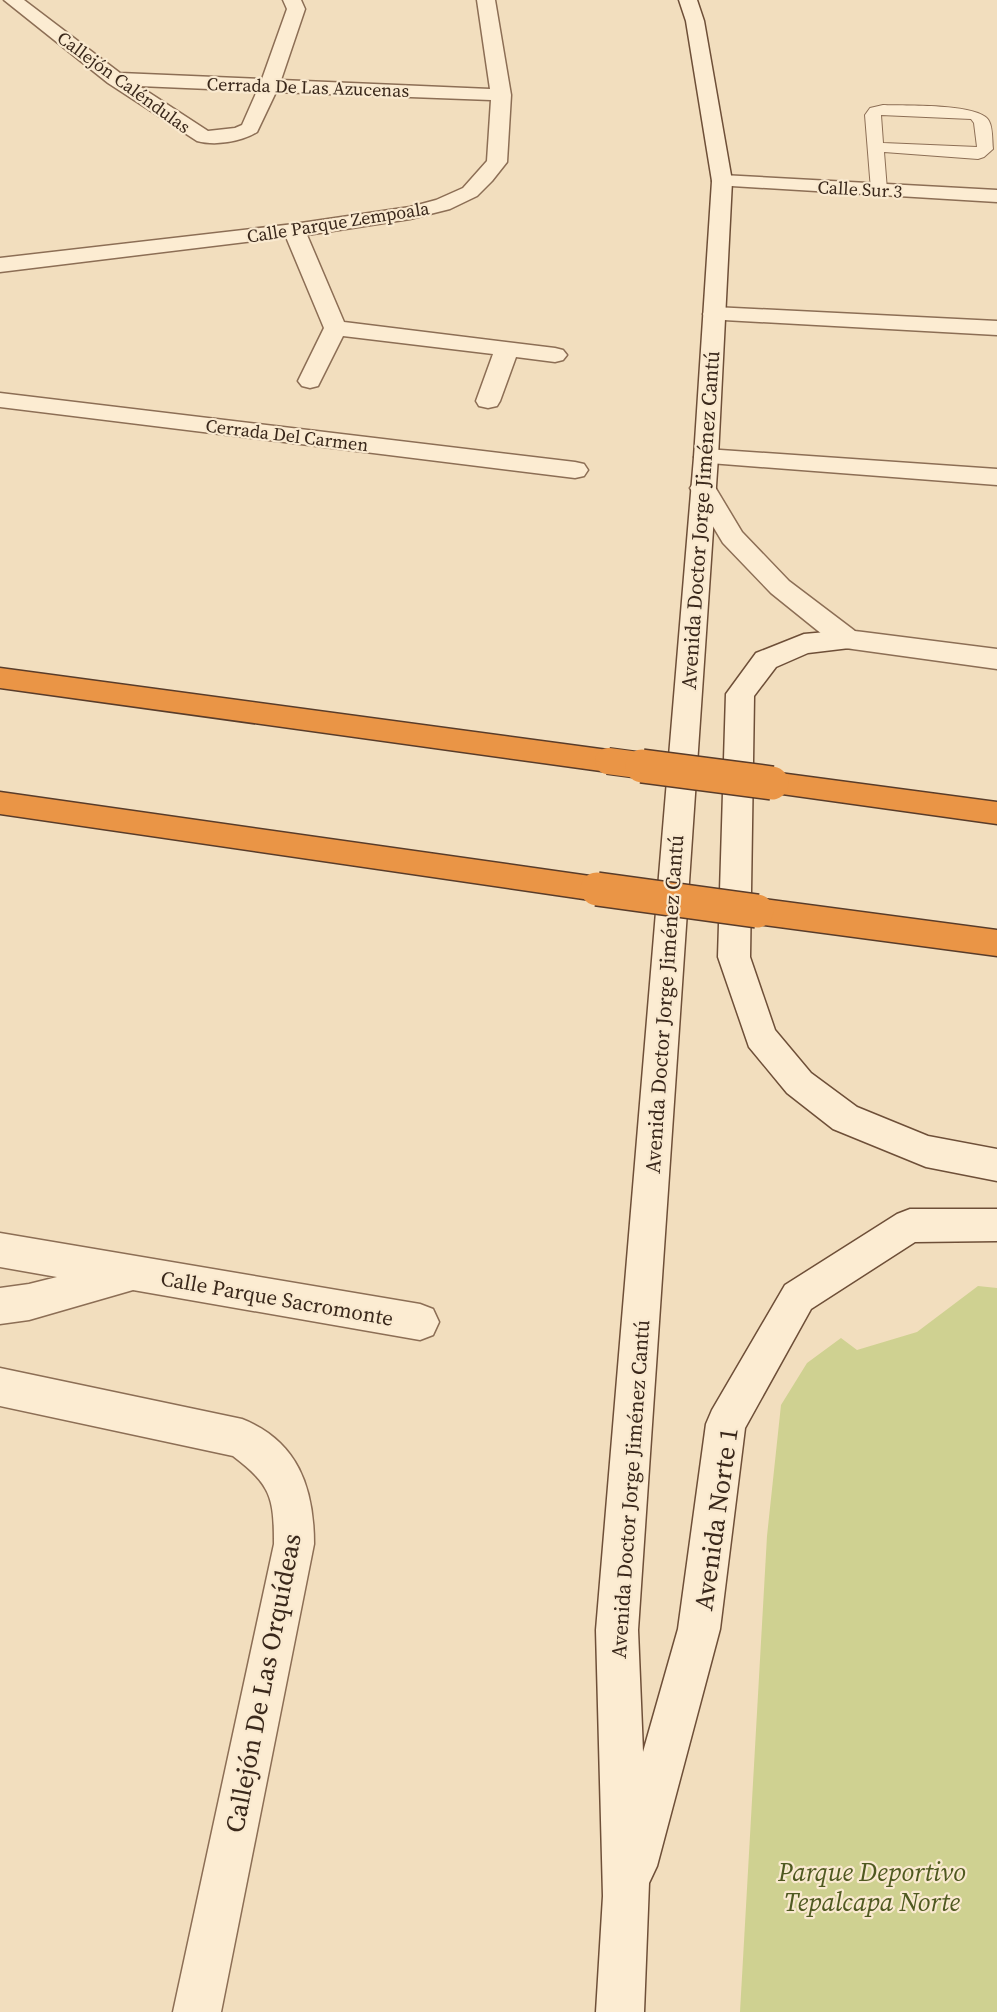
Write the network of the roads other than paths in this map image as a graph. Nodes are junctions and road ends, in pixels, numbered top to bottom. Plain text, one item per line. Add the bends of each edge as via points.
1 (292, 0) edge
2 (486, 0) edge
3 (688, 0) edge
4 (16, 1) edge
5 (115, 79) junction
6 (269, 86) junction
7 (501, 94) junction
8 (876, 147) junction
9 (722, 181) junction
10 (879, 190) junction
11 (997, 196) edge
12 (294, 230) junction
13 (0, 265) edge
14 (714, 314) junction
15 (335, 328) junction
16 (997, 328) edge
17 (507, 349) junction
18 (555, 355) dead end
19 (310, 381) dead end
20 (0, 400) edge
21 (488, 401) dead end
22 (575, 470) dead end
23 (705, 473) junction
24 (997, 477) edge
25 (848, 640) junction
26 (997, 659) edge
27 (0, 678) edge
28 (0, 803) edge
29 (997, 813) edge
30 (997, 943) edge
31 (997, 1166) edge
32 (997, 1225) edge
33 (0, 1250) edge
34 (134, 1273) junction
35 (0, 1306) edge
36 (420, 1322) dead end
37 (0, 1387) edge
38 (626, 1896) junction
39 (197, 2012) edge
40 (620, 2012) edge

1 - 6 street, Callejón Caléndulas via 296,9
2 - 7 street, Calle Parque Zempoala
3 - 9 street, Avenida Doctor Jorge Jiménez Cantú via 695,21
4 - 5 street, Callejón Caléndulas
5 - 6 street, Cerrada De Las Azucenas
5 - 6 street, Callejón Caléndulas via 204,137 246,131
6 - 7 street, Cerrada De Las Azucenas
7 - 12 street, Calle Parque Zempoala via 496,162 470,192 443,206
8 - 8 lane via 875,111 965,113 982,121 985,149 978,153
8 - 10 lane
9 - 10 street, Calle Sur 3
9 - 14 street, Avenida Doctor Jorge Jiménez Cantú
10 - 11 street, Calle Sur 3
12 - 13 street, Calle Parque Zempoala
12 - 15 street
14 - 16 street
14 - 23 street, Avenida Doctor Jorge Jiménez Cantú
15 - 17 street
15 - 19 street
17 - 18 street
17 - 21 street
20 - 22 street, Cerrada Del Carmen
23 - 24 street
23 - 25 street via 732,537 780,587
23 - 38 street, Avenida Doctor Jorge Jiménez Cantú via 617,1630
25 - 26 street
25 - 31 street via 804,644 766,660 740,694 734,957 761,1036 799,1083 845,1118 926,1152
27 - 29 highway, bridge
28 - 30 highway, bridge
32 - 38 street, Avenida Norte 1 via 910,1226 798,1297 726,1424 699,1629
33 - 34 street, Calle Parque Sacromonte
34 - 35 street, Calle Parque Sacromonte via 29,1302
34 - 36 street, Calle Parque Sacromonte
37 - 39 street, Callejón De Las Orquídeas via 243,1438 285,1478 295,1509 294,1544
38 - 40 street, Avenida Doctor Jorge Jiménez Cantú

